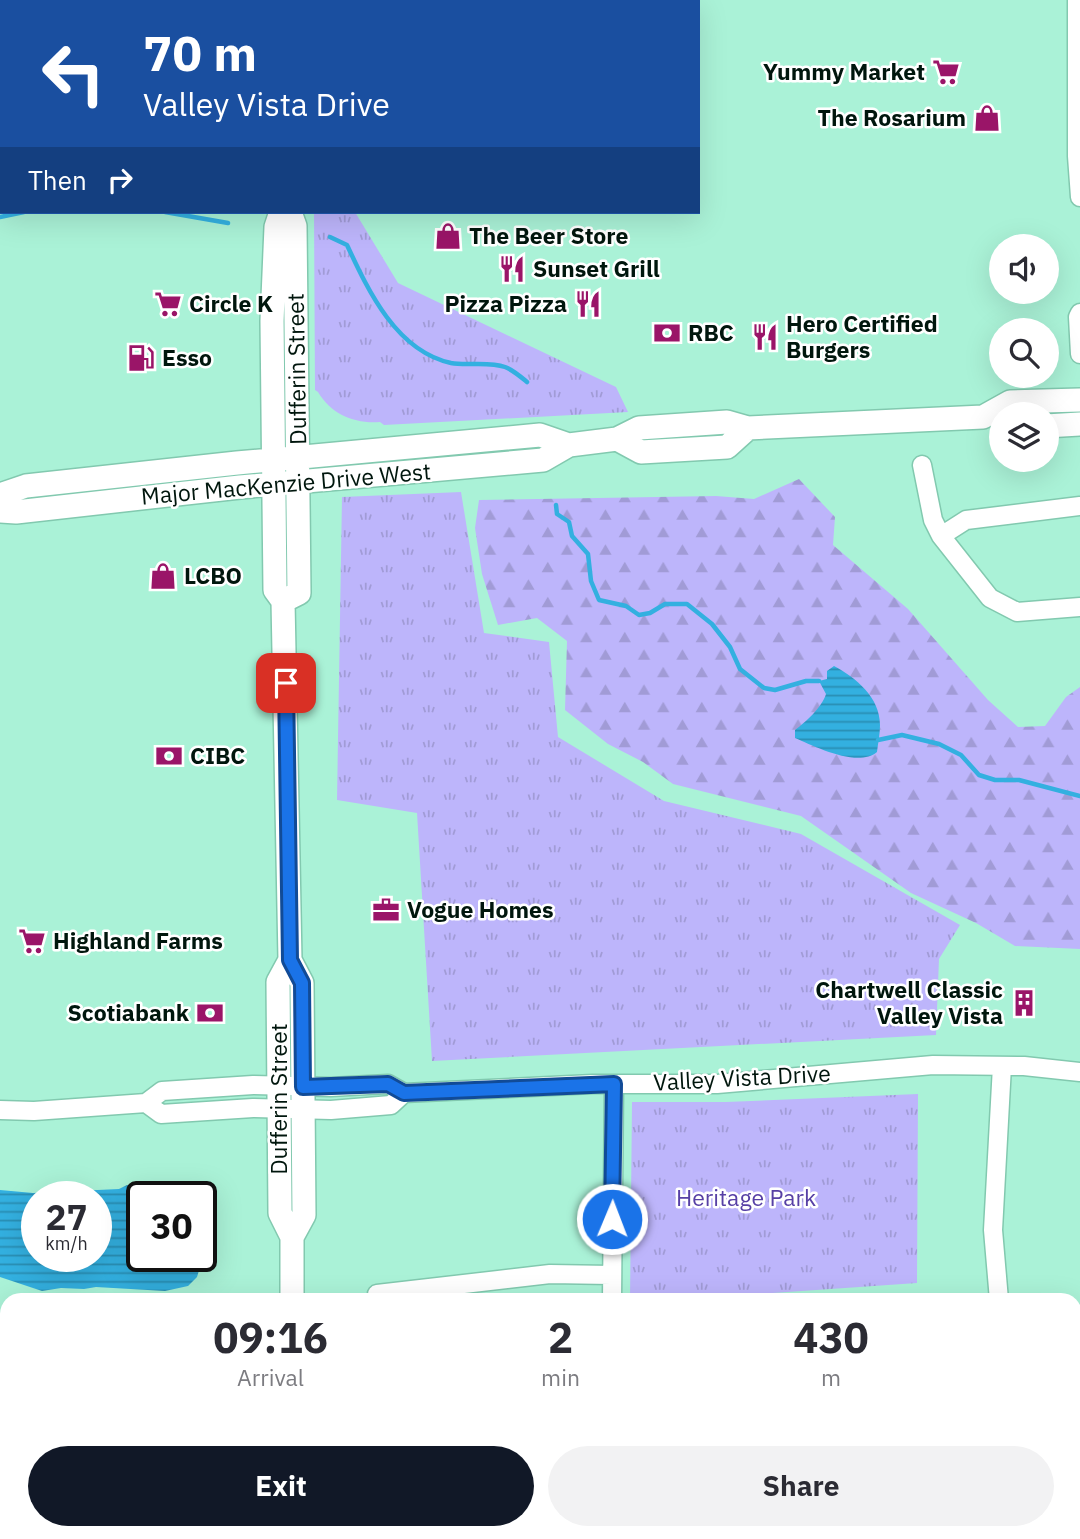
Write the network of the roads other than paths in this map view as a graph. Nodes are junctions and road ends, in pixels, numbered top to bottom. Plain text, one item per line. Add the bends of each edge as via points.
1 (1077, 0) edge
2 (1080, 197) edge
3 (280, 214) edge
4 (291, 214) edge
5 (1080, 313) edge
6 (1080, 354) edge
7 (1080, 400) edge
8 (1010, 402) edge
9 (989, 421) edge
10 (1080, 424) edge
11 (1059, 425) edge
12 (569, 445) junction
13 (298, 458) junction
14 (274, 460) junction
15 (922, 465) dead end
16 (298, 482) junction
17 (274, 484) junction
18 (0, 495) edge
19 (1080, 506) edge
20 (0, 511) edge
21 (941, 536) junction
22 (284, 601) junction
23 (1080, 607) edge
24 (290, 960) junction
25 (1002, 1066) junction
26 (1080, 1072) edge
27 (614, 1084) junction
28 (279, 1097) junction
29 (303, 1098) junction
30 (0, 1110) edge
31 (292, 1237) junction
32 (611, 1275) junction
33 (292, 1293) edge
34 (386, 1293) edge
35 (611, 1293) edge
36 (998, 1293) edge

1 - 2 street
3 - 14 main road, Dufferin Street via 272,321
4 - 13 main road, Dufferin Street via 295,226
5 - 6 street
7 - 8 main road, Major MacKenzie Drive West
9 - 12 main road, Major MacKenzie Drive West via 748,428 727,422 639,428 617,439
10 - 11 main road
12 - 13 main road, Major MacKenzie Drive West via 540,435
12 - 16 main road, Major MacKenzie Drive West via 543,460
13 - 14 main road, Major MacKenzie Drive West
13 - 16 main road, Dufferin Street
14 - 17 main road, Dufferin Street
14 - 18 main road, Major MacKenzie Drive West via 26,486
15 - 21 street via 933,520
16 - 17 main road, Major MacKenzie Drive West
16 - 22 main road, Dufferin Street via 299,593
17 - 20 main road, Major MacKenzie Drive West
17 - 22 main road, Dufferin Street via 275,590
19 - 21 street via 966,520
21 - 23 street via 988,597 1009,610
22 - 24 main road, Dufferin Street
24 - 28 main road, Dufferin Street via 278,982
24 - 29 main road, Dufferin Street via 302,983
25 - 26 street, Valley Vista Drive
25 - 27 street, Valley Vista Drive via 914,1065 717,1084
25 - 36 street via 993,1230
27 - 29 street, Valley Vista Drive via 404,1093 391,1105 331,1110
27 - 32 street
28 - 29 street, Valley Vista Drive
28 - 30 street, Valley Vista Drive via 253,1085 162,1091 146,1103
28 - 31 main road, Dufferin Street via 280,1213
29 - 31 main road, Dufferin Street via 304,1215
31 - 33 main road, Dufferin Street
32 - 34 street via 550,1274
32 - 35 street

